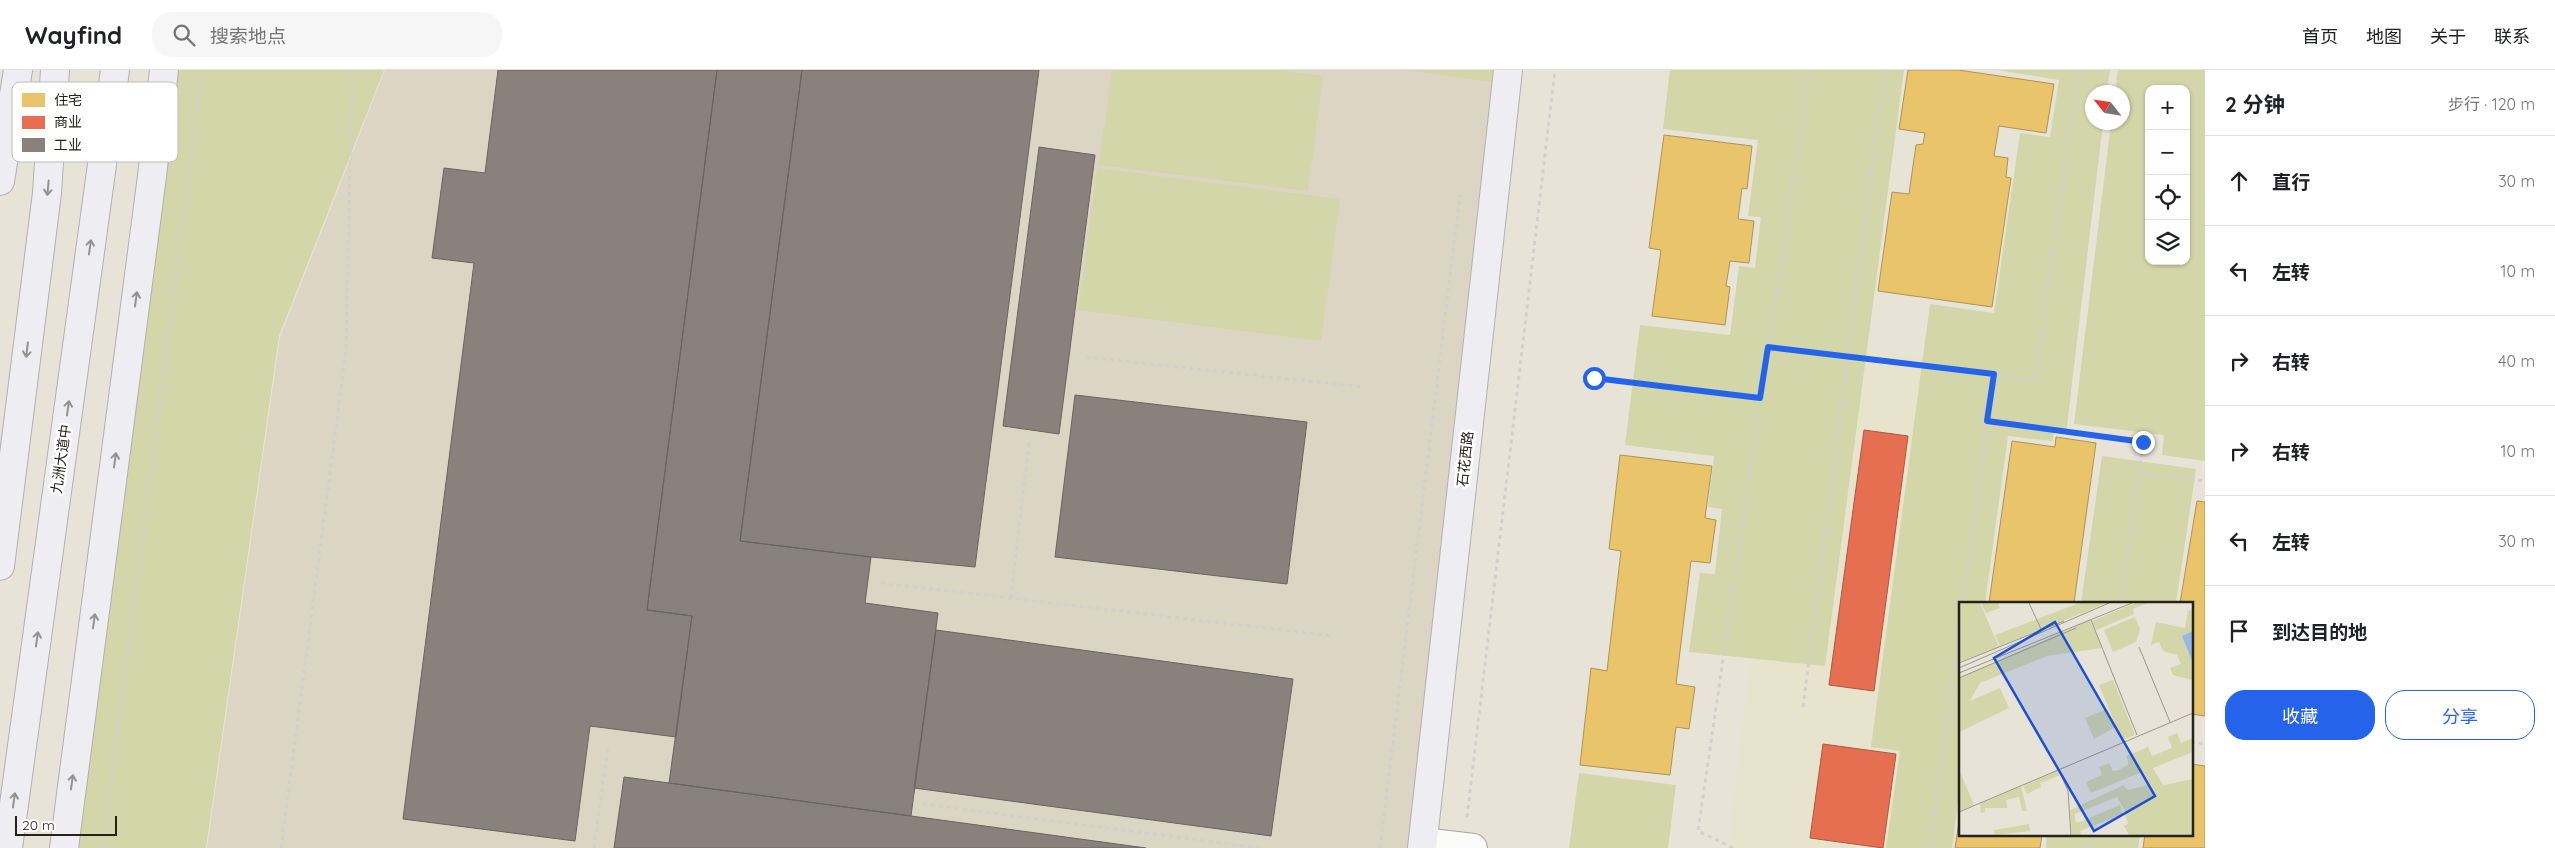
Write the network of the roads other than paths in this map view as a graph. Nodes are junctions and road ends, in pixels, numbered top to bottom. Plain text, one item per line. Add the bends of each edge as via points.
1 (1508, 70) edge
2 (12, 107) edge
3 (49, 162) edge
4 (102, 162) edge
5 (154, 162) edge
6 (0, 181) edge
7 (0, 566) edge
8 (1422, 845) edge
9 (1468, 847) edge
10 (8, 848) edge
11 (64, 848) edge

1 - 8 main road, 石花西路
2 - 6 main road
3 -> 7 main road
10 -> 4 main road, 九洲大道中
11 -> 5 main road
8 - 9 lane

